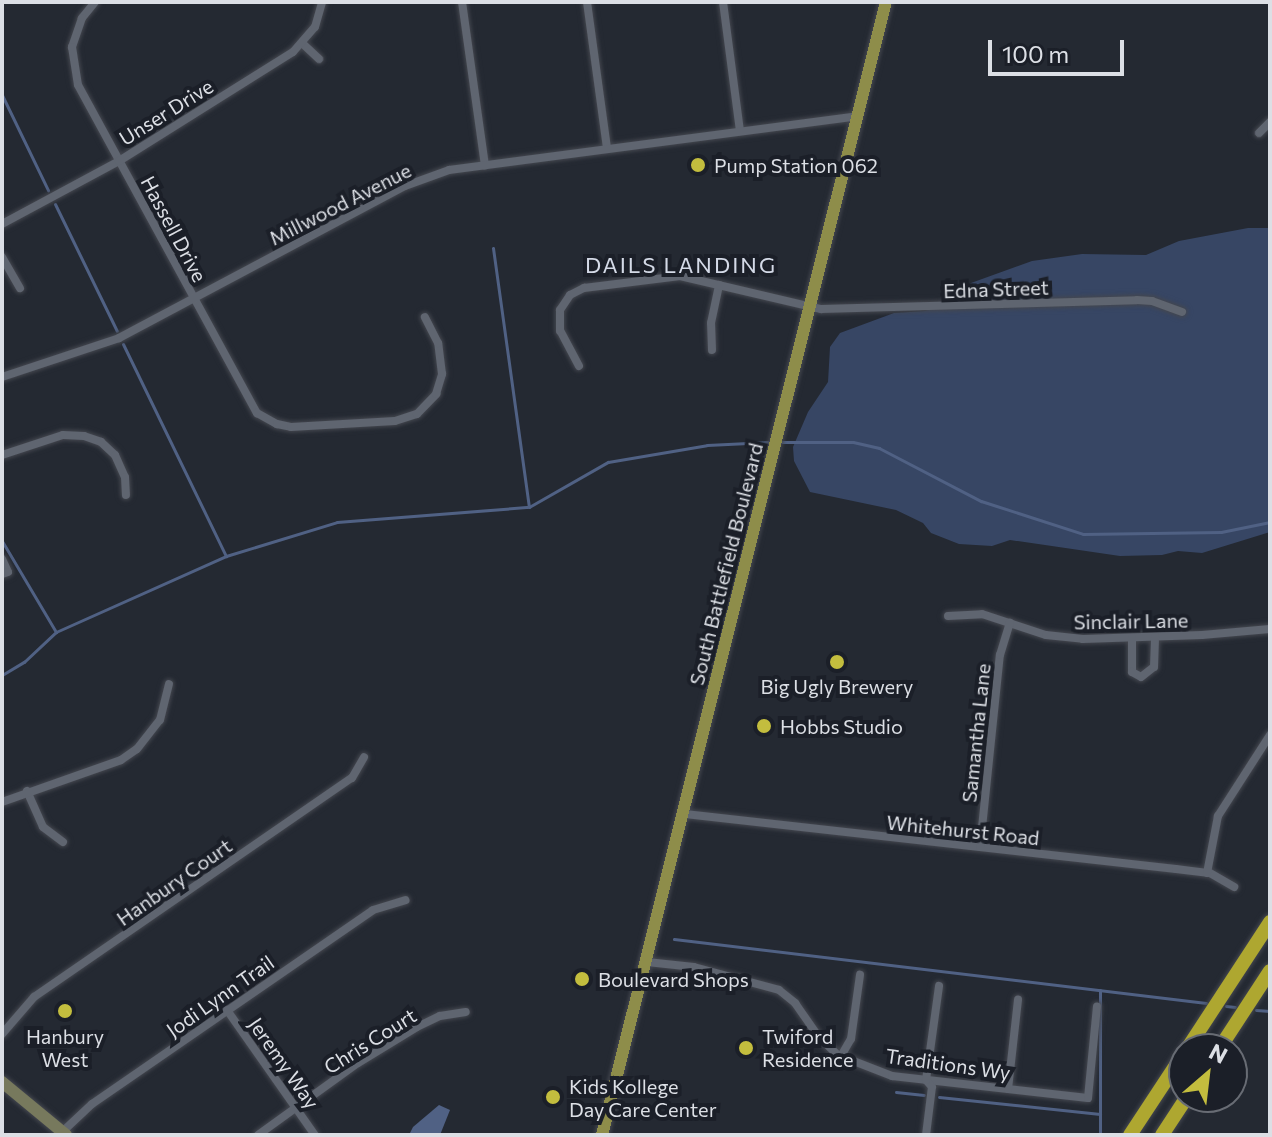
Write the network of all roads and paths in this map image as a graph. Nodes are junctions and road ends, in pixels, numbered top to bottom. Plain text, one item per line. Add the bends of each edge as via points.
1 (95, 2) edge
2 (322, 2) edge
3 (462, 2) edge
4 (587, 2) edge
5 (723, 2) edge
6 (886, 2) edge
7 (303, 44) junction
8 (319, 59) dead end
9 (857, 116) junction
10 (1270, 122) edge
11 (740, 131) junction
12 (1259, 133) dead end
13 (607, 148) junction
14 (119, 161) junction
15 (485, 165) junction
16 (2, 224) edge
17 (2, 257) edge
18 (719, 285) junction
19 (20, 288) dead end
20 (194, 300) junction
21 (810, 308) junction
22 (1182, 312) dead end
23 (425, 317) dead end
24 (712, 350) dead end
25 (579, 366) dead end
26 (2, 377) edge
27 (2, 455) edge
28 (126, 495) dead end
29 (2, 559) edge
30 (5, 573) edge
31 (948, 616) dead end
32 (1010, 623) junction
33 (1270, 629) edge
34 (1155, 637) junction
35 (1132, 638) junction
36 (169, 684) dead end
37 (1270, 735) edge
38 (364, 757) dead end
39 (27, 791) junction
40 (2, 802) edge
41 (685, 814) junction
42 (63, 842) dead end
43 (980, 847) junction
44 (1207, 873) junction
45 (1234, 887) dead end
46 (406, 900) dead end
47 (1270, 922) edge
48 (647, 962) junction
49 (1270, 971) edge
50 (860, 975) dead end
51 (939, 986) dead end
52 (1018, 1000) dead end
53 (1097, 1006) dead end
54 (227, 1010) junction
55 (466, 1012) dead end
56 (1197, 1033) edge
57 (1229, 1033) edge
58 (2, 1034) edge
59 (841, 1056) junction
60 (1168, 1077) edge
61 (926, 1080) junction
62 (2, 1082) edge
63 (1008, 1089) junction
64 (297, 1109) junction
65 (1176, 1113) edge
66 (62, 1134) edge
67 (258, 1135) edge
68 (315, 1135) edge
69 (602, 1135) edge
70 (926, 1135) edge
71 (1130, 1135) edge
72 (1162, 1135) edge

1 - 14 street, Hassell Drive via 75,34 73,70
2 - 7 street
3 - 15 street
4 - 13 street
5 - 11 street
6 - 9 main road, South Battlefield Boulevard
7 - 8 street
7 - 14 street, Unser Drive
9 - 11 street, Millwood Avenue
9 - 21 main road, South Battlefield Boulevard
10 - 12 street
11 - 13 street, Millwood Avenue
13 - 15 street, Millwood Avenue
14 - 16 street, Unser Drive
14 - 20 street, Hassell Drive
15 - 20 street, Millwood Avenue via 449,170 405,186
17 - 19 street
18 - 21 street, Edna Street
18 - 24 street
18 - 25 street, Edna Street via 680,276 576,291 564,302 559,319 562,339
20 - 23 street, Hassell Drive via 257,413 291,427 400,421 421,411 436,394 442,374 438,343
20 - 26 street, Millwood Avenue via 119,338
21 - 22 street, Edna Street via 1137,300
21 - 41 main road, South Battlefield Boulevard
27 - 28 street via 63,435 84,436 115,455
29 - 30 street
31 - 32 street, Sinclair Lane via 969,612
32 - 35 street, Sinclair Lane via 1062,638
32 - 43 street, Samantha Lane via 1000,655
33 - 34 street, Sinclair Lane
34 - 35 street, Sinclair Lane
34 - 35 street via 1154,667 1141,677 1132,672
36 - 39 street via 160,720 137,749 104,767
37 - 44 street via 1218,816
38 - 58 street, Hanbury Court via 352,778 34,997
39 - 40 street
39 - 42 street via 43,827
41 - 43 street, Whitehurst Road
41 - 48 main road, South Battlefield Boulevard
43 - 44 street, Whitehurst Road
44 - 45 street, Whitehurst Road
46 - 54 street, Jodi Lynn Trail via 373,910
47 - 56 highway
48 - 59 street, Traditions Wy via 694,967 779,990
48 - 69 main road, South Battlefield Boulevard
49 - 57 highway
50 - 59 street via 851,1039
51 - 61 street
52 - 63 street
53 - 63 street, Traditions Wy via 1088,1098
54 - 64 street, Jeremy Way
54 - 66 street, Jodi Lynn Trail via 92,1104
55 - 64 street, Chris Court via 417,1027
59 - 61 street, Traditions Wy via 892,1076
60 - 71 highway
61 - 63 street, Traditions Wy
61 - 70 street via 932,1087
62 - 66 main road
64 - 67 street, Chris Court
64 - 68 street, Jeremy Way
65 - 72 highway

